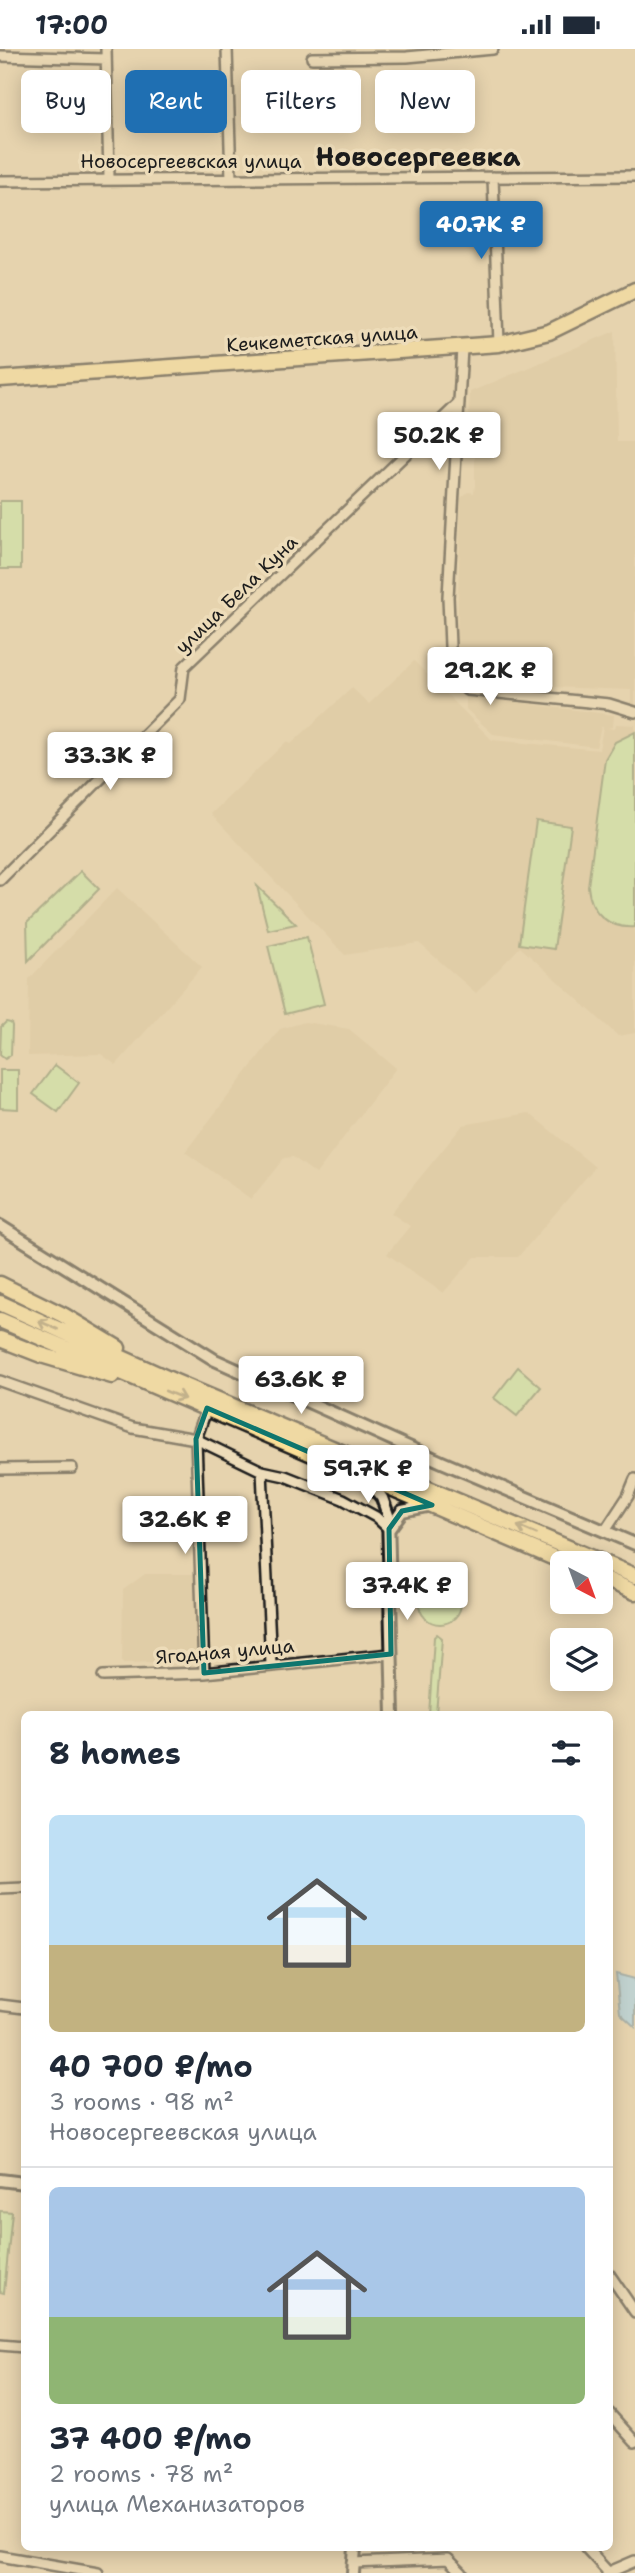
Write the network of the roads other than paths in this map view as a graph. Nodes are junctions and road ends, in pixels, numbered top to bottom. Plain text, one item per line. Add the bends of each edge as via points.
1 (227, 49) edge
2 (493, 49) edge
3 (106, 54) edge
4 (0, 56) edge
5 (312, 58) dead end
6 (635, 176) edge
7 (493, 177) junction
8 (109, 178) junction
9 (231, 179) junction
10 (0, 181) edge
11 (635, 290) edge
12 (499, 344) junction
13 (462, 348) junction
14 (0, 379) edge
15 (458, 404) junction
16 (635, 712) edge
17 (0, 880) edge
18 (0, 1226) edge
19 (0, 1284) edge
20 (0, 1303) edge
21 (0, 1320) edge
22 (0, 1339) edge
23 (0, 1381) edge
24 (173, 1381) junction
25 (150, 1385) junction
26 (207, 1408) junction
27 (197, 1439) junction
28 (72, 1468) dead end
29 (0, 1469) edge
30 (262, 1471) junction
31 (362, 1474) junction
32 (635, 1479) edge
33 (432, 1505) junction
34 (389, 1529) junction
35 (605, 1531) junction
36 (635, 1544) edge
37 (550, 1556) edge
38 (635, 1576) edge
39 (613, 1583) edge
40 (635, 1592) edge
41 (391, 1654) junction
42 (271, 1665) junction
43 (204, 1673) junction
44 (103, 1677) dead end
45 (393, 1711) edge
46 (21, 1888) edge
47 (0, 1889) edge
48 (0, 2005) edge
49 (21, 2008) edge
50 (0, 2181) edge
51 (21, 2183) edge
52 (613, 2280) edge
53 (635, 2312) edge
54 (0, 2345) edge
55 (21, 2347) edge
56 (613, 2417) edge
57 (635, 2442) edge
58 (589, 2551) edge
59 (0, 2556) edge
60 (635, 2561) edge
61 (353, 2568) edge
62 (98, 2573) edge
63 (461, 2573) edge
64 (608, 2573) edge

1 - 9 street
2 - 5 street via 407,57
3 - 4 street
3 - 8 street
6 - 7 street, Новосергеевская улица
7 - 9 street, Новосергеевская улица
7 - 12 street
8 - 9 street, Новосергеевская улица
8 - 10 street, Новосергеевская улица
11 - 12 main road, Кечкеметская улица via 550,332
12 - 13 main road, Кечкеметская улица
13 - 14 main road, Кечкеметская улица
13 - 15 street
15 - 16 street via 448,597 454,678 467,690 609,704
15 - 17 street, улица Бела Куна via 184,667 180,699
18 - 35 street via 215,1360
19 - 24 main road via 63,1315
24 -> 20 main road
21 - 25 main road
22 - 25 main road
23 - 27 street via 133,1428
38 -> 24 main road
25 -> 26 main road
26 - 27 street
26 - 31 main road
27 - 30 street
27 - 43 street
28 - 29 street
30 - 34 street via 343,1499
30 - 42 street
31 - 33 main road
31 - 34 street via 386,1506
32 - 35 street
33 - 34 street via 402,1511
33 - 37 main road
34 - 41 street
35 - 36 street
39 - 40 main road
41 - 42 street, Ягодная улица
41 - 45 street
42 - 43 street, Ягодная улица
43 - 44 street, Ягодная улица
46 - 47 street
48 - 49 street
50 - 51 street
52 - 53 street
54 - 55 street
56 - 57 street
58 - 64 street
59 - 62 street
60 - 64 street
61 - 63 street via 448,2559

